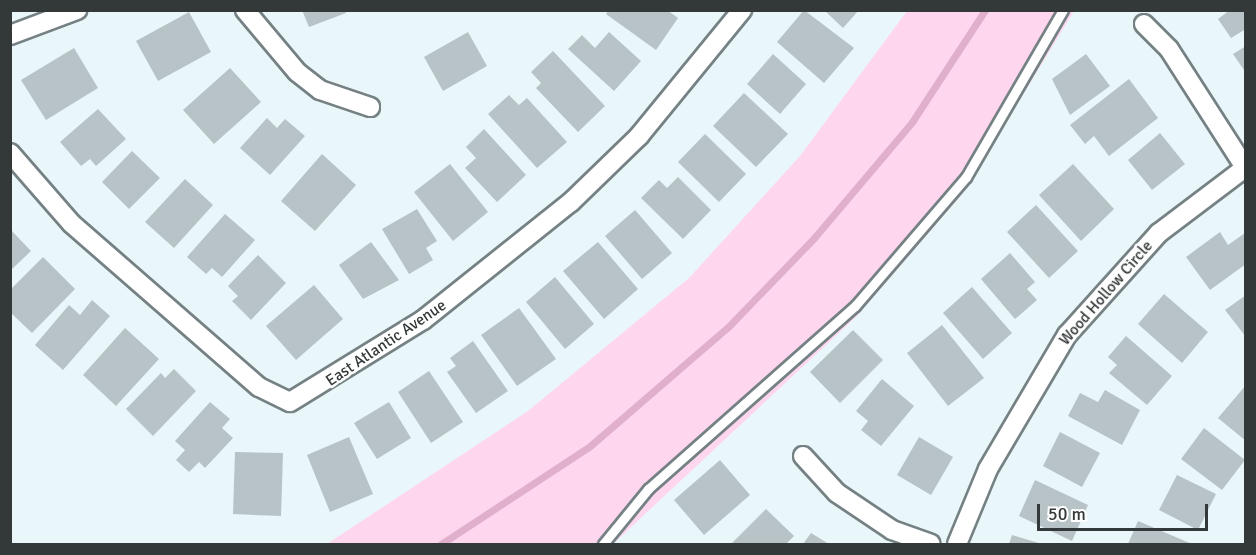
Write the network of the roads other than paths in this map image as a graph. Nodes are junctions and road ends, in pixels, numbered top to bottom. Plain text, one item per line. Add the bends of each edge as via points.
1 (77, 10) edge
2 (245, 10) edge
3 (742, 10) edge
4 (1063, 10) edge
5 (1144, 24) dead end
6 (10, 35) edge
7 (370, 107) dead end
8 (10, 153) edge
9 (1245, 169) edge
10 (803, 456) dead end
11 (603, 544) edge
12 (931, 544) edge
13 (957, 544) edge

1 - 6 street
2 - 7 street via 297,72 320,90
3 - 8 street, East Atlantic Avenue via 639,136 571,202 423,320 290,402 259,387 72,224
4 - 11 lane via 966,177 855,306 648,489
5 - 9 street via 1168,49
9 - 13 street, Wood Hollow Circle via 1159,233 1067,334 988,469
10 - 12 street via 837,493 892,530

